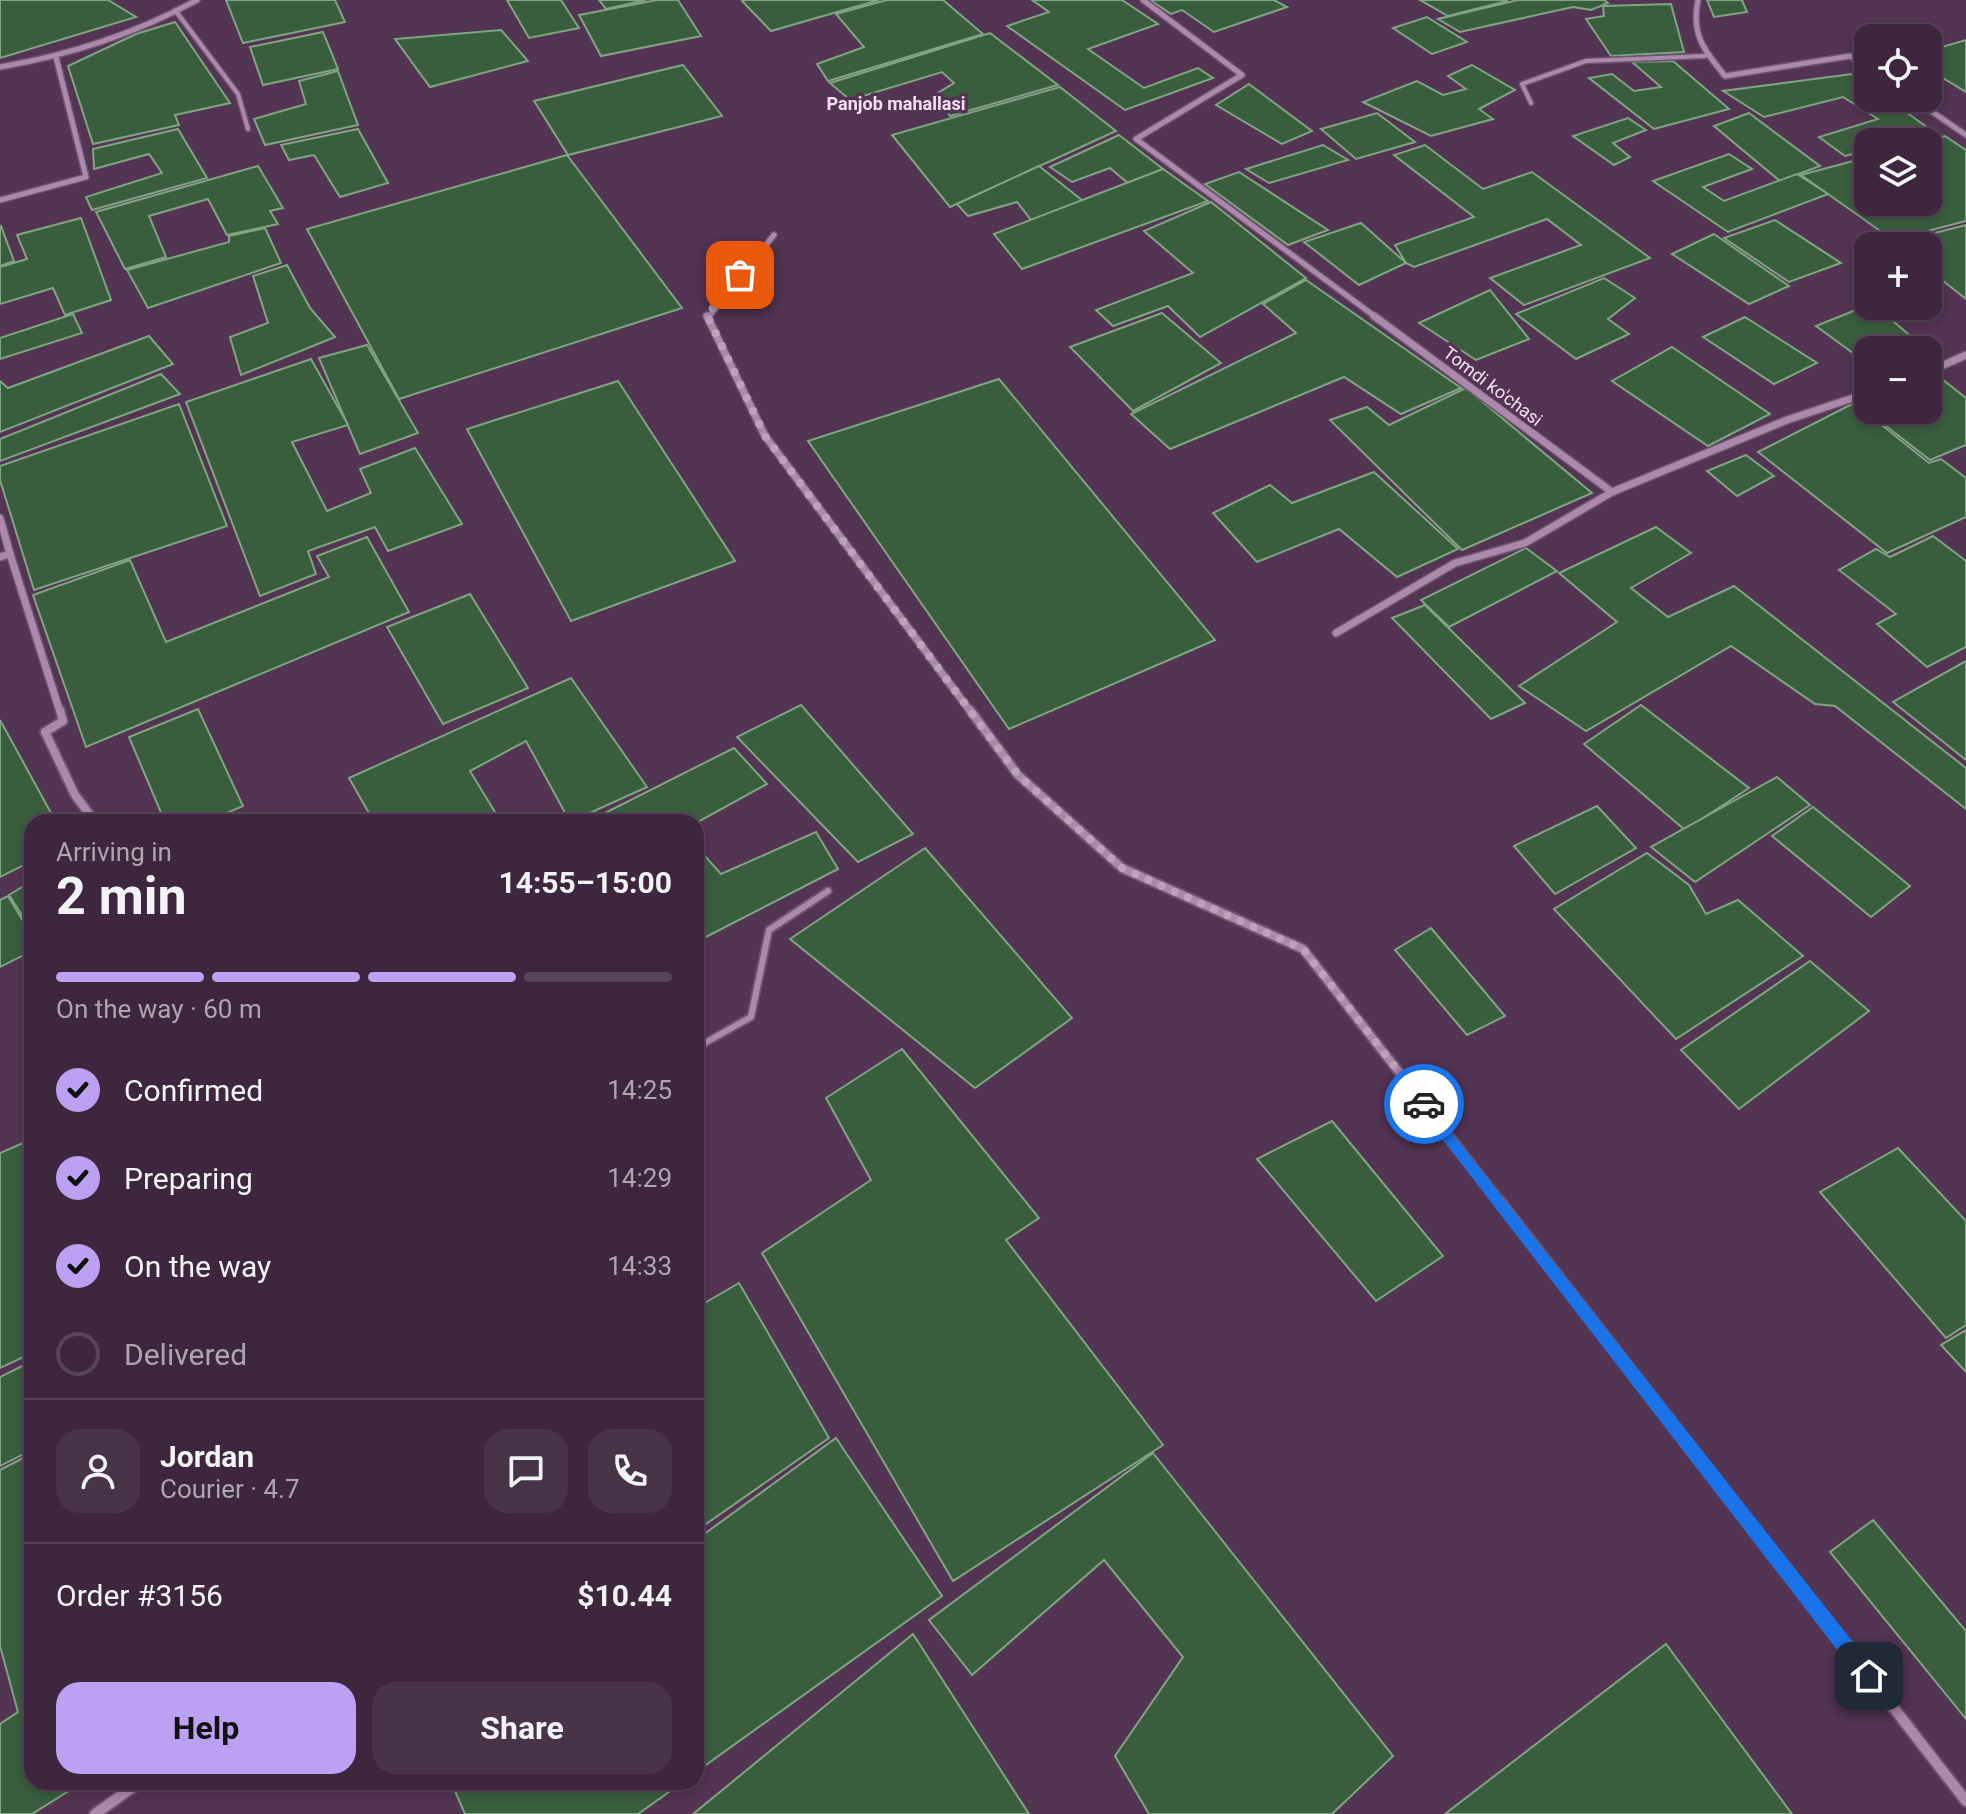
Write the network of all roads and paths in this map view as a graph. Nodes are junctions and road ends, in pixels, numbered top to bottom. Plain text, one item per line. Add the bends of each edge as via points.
1 (197, 0) edge
2 (1143, 0) edge
3 (1698, 0) edge
4 (175, 10) junction
5 (1705, 56) junction
6 (56, 57) junction
7 (1854, 59) edge
8 (0, 67) edge
9 (1531, 103) dead end
10 (1932, 112) edge
11 (248, 129) dead end
12 (1966, 135) edge
13 (0, 200) edge
14 (774, 235) dead end
15 (1966, 355) edge
16 (1942, 366) edge
17 (1854, 398) edge
18 (1612, 492) junction
19 (0, 518) edge
20 (10, 554) junction
21 (0, 557) edge
22 (1336, 633) dead end
23 (89, 814) edge
24 (828, 891) dead end
25 (704, 1043) edge
26 (129, 1790) edge
27 (1966, 1801) edge
28 (95, 1814) edge

1 - 4 street
2 - 18 street, Tomdi ko'chasi via 1242,75 1136,139
3 - 5 street via 1694,21
4 - 6 street via 151,25
4 - 11 lane via 238,94
5 - 7 street via 1725,76
5 - 9 lane via 1586,61 1522,84
6 - 8 street
6 - 13 street via 86,177
10 - 12 street
14 - 27 street via 707,315 765,436 1018,775 1122,868 1303,949
15 - 16 street
17 - 18 street
18 - 22 street via 1525,543 1455,563
19 - 20 street
20 - 21 street
20 - 23 street via 63,721 45,732
24 - 25 lane via 769,930 751,1017
26 - 28 street

